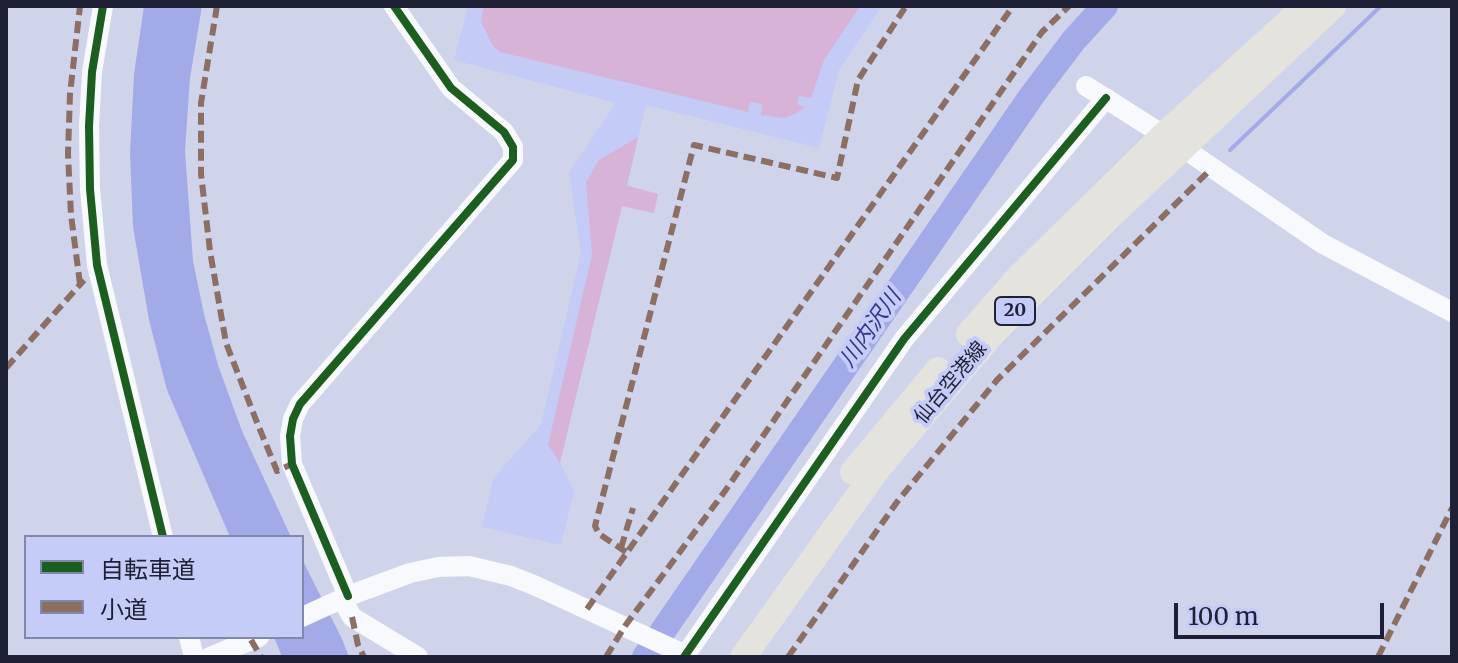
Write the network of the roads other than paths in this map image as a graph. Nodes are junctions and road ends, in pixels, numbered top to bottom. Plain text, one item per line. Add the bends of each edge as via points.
1 (103, 6) edge
2 (394, 6) edge
3 (1306, 6) edge
4 (1333, 6) edge
5 (1086, 86) dead end
6 (1106, 98) junction
7 (1173, 141) junction
8 (1452, 312) edge
9 (163, 535) edge
10 (343, 599) junction
11 (304, 616) edge
12 (255, 639) edge
13 (682, 654) edge
14 (210, 657) edge
15 (418, 657) edge
16 (721, 657) edge
17 (743, 657) edge

1 - 9 street via 89,126 97,265
2 - 10 street via 451,88 504,132 513,160 300,404 293,419 292,464
3 - 7 main road, 仙台空港線 / 20
4 - 7 main road, 仙台空港線 / 20
5 - 6 street
6 - 7 street
6 - 13 street via 904,339
7 - 8 street via 1323,244
7 - 16 main road, 仙台空港線 / 20 via 1019,277 880,436
7 - 17 main road, 仙台空港線 / 20 via 992,334 879,467
10 - 11 street
10 - 13 street via 410,573 469,566 511,576
10 - 15 street via 352,617
12 - 14 street

